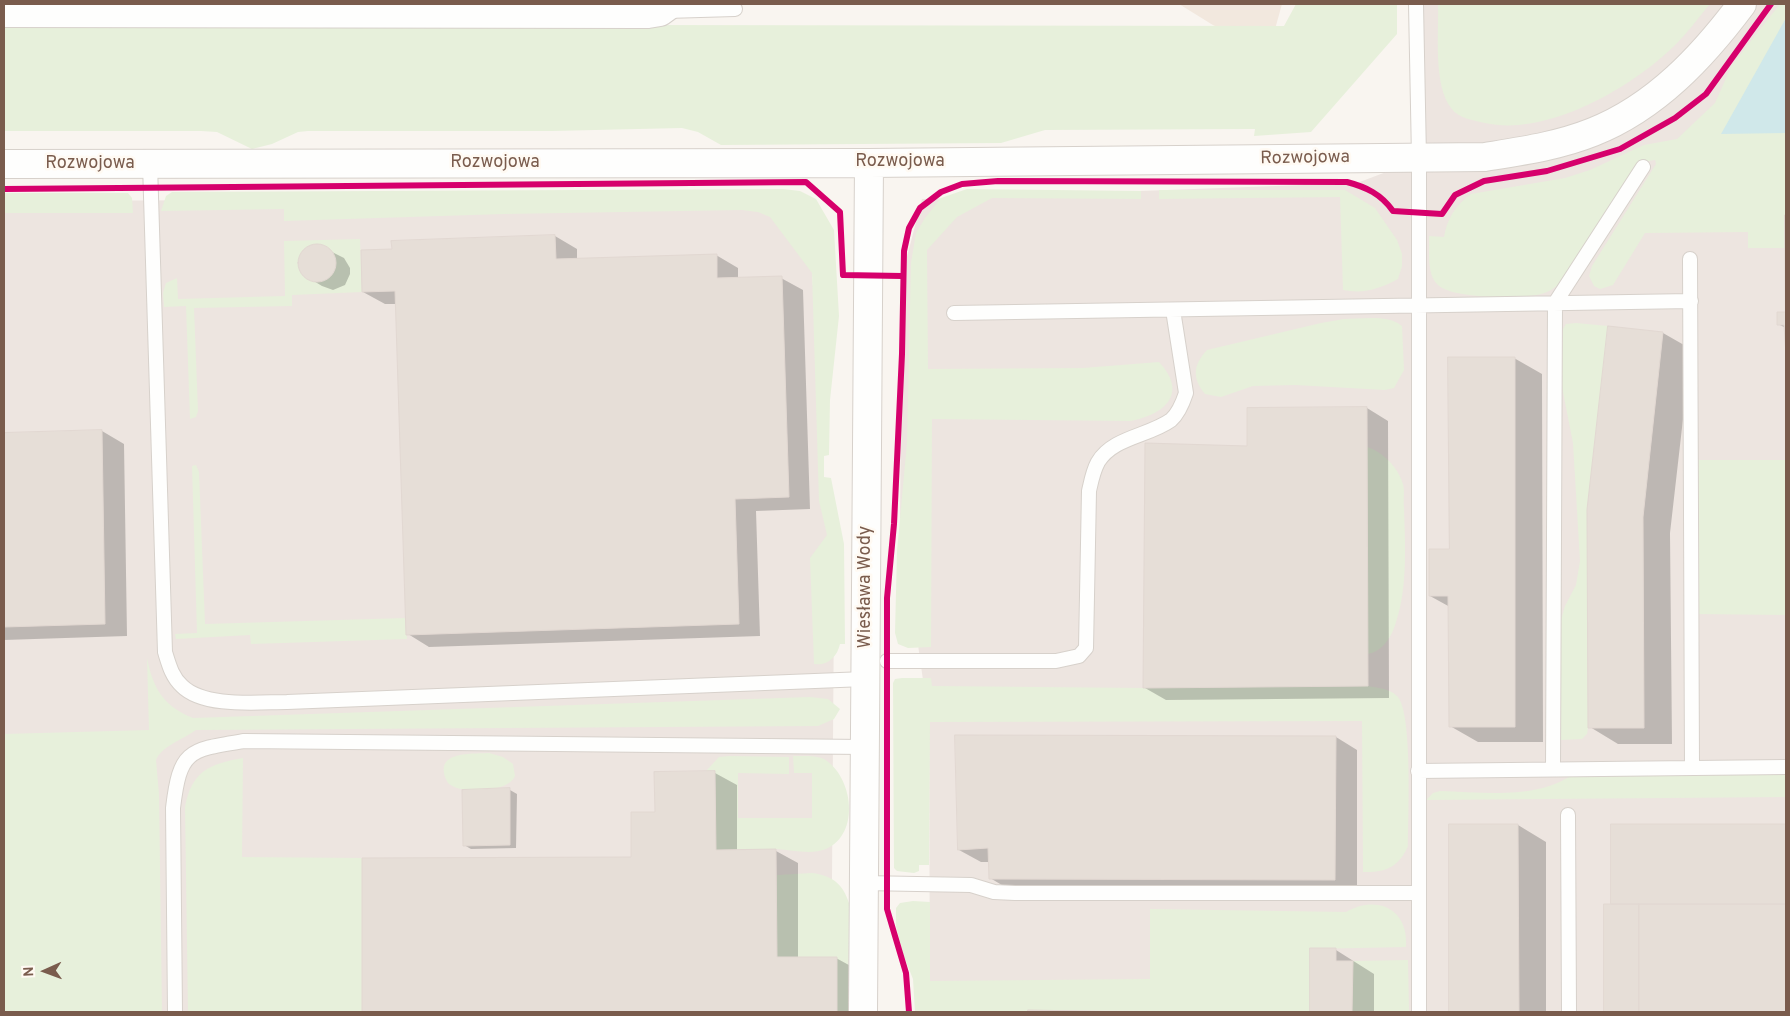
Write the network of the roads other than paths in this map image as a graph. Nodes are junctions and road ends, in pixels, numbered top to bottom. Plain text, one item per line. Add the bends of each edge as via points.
1 (1416, 4) edge
2 (1742, 4) edge
3 (666, 8) edge
4 (310, 9) edge
5 (573, 9) edge
6 (735, 9) dead end
7 (4, 13) edge
8 (1418, 158) junction
9 (869, 163) junction
10 (4, 164) edge
11 (150, 164) junction
12 (1642, 167) dead end
13 (1690, 259) dead end
14 (1691, 301) junction
15 (1555, 303) junction
16 (1418, 307) junction
17 (1173, 310) junction
18 (954, 313) dead end
19 (888, 661) dead end
20 (865, 680) junction
21 (865, 747) junction
22 (1786, 767) edge
23 (1692, 768) junction
24 (1553, 770) junction
25 (1418, 771) junction
26 (1568, 815) dead end
27 (863, 883) junction
28 (1419, 893) junction
29 (176, 1012) edge
30 (863, 1012) edge
31 (1419, 1012) edge
32 (1569, 1012) edge

1 - 8 lane
2 - 8 street, Rozwojowa via 1715,41 1677,80 1630,113 1594,132 1541,148 1485,157
3 - 5 street via 648,14
3 - 6 lane
4 - 5 street
4 - 7 street
8 - 9 street, Rozwojowa
8 - 16 lane
9 - 11 street, Rozwojowa
9 - 20 street, Wiesława Wody
10 - 11 street, Rozwojowa
11 - 20 lane via 165,652 170,670 183,687 201,697 228,702 287,702
12 - 15 lane
13 - 14 lane
14 - 15 lane
14 - 23 lane
15 - 16 lane
15 - 24 lane
16 - 17 lane
16 - 25 lane
17 - 18 lane
17 - 19 lane via 1186,393 1182,405 1171,419 1109,450 1098,461 1093,473 1089,492 1086,648 1079,656 1056,661
20 - 21 street, Wiesława Wody
21 - 27 street, Wiesława Wody
21 - 29 lane via 244,741 204,748 185,760 177,776 173,808
22 - 23 lane
23 - 24 lane
24 - 25 lane
25 - 28 lane
26 - 32 lane
27 - 28 lane via 972,885 994,892 1015,893
27 - 30 street, Wiesława Wody
28 - 31 lane

